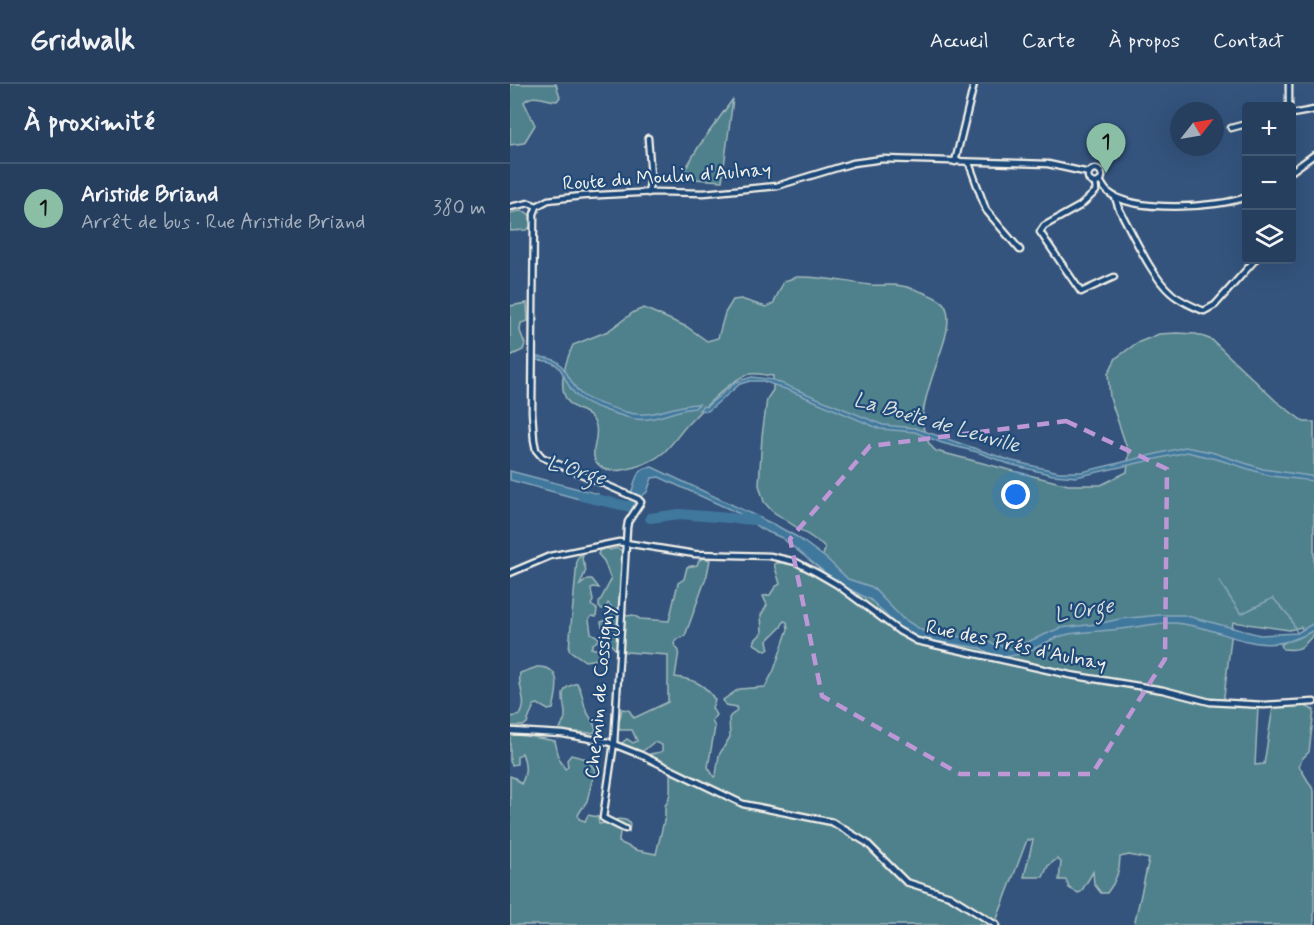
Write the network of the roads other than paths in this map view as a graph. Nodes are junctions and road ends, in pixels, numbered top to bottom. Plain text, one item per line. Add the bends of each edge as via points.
1 (974, 84) edge
2 (1289, 84) edge
3 (1289, 102) edge
4 (1314, 110) edge
5 (1296, 113) edge
6 (1242, 125) edge
7 (1231, 128) dead end
8 (648, 138) dead end
9 (1314, 155) edge
10 (955, 162) junction
11 (969, 163) junction
12 (1296, 168) edge
13 (1089, 173) junction
14 (1098, 182) junction
15 (648, 193) junction
16 (1115, 197) junction
17 (1242, 198) edge
18 (537, 206) junction
19 (510, 207) edge
20 (1020, 250) dead end
21 (1251, 264) edge
22 (1114, 277) dead end
23 (627, 543) junction
24 (510, 573) edge
25 (1314, 702) edge
26 (510, 731) edge
27 (614, 743) junction
28 (625, 829) dead end
29 (996, 925) edge

1 - 10 street
2 - 3 street
4 - 5 street
6 - 7 street
8 - 15 street
9 - 12 street
10 - 11 street, Route du Moulin d'Aulnay
10 - 15 street, Route du Moulin d'Aulnay via 866,160 777,186 705,193
11 - 13 street, Route du Moulin d'Aulnay via 1048,164
11 - 20 street via 986,210
13 - 14 street via 1090,181
13 - 14 street via 1101,171
14 - 16 street
14 - 22 street via 1084,203 1040,232 1080,292
15 - 18 street, Route du Moulin d'Aulnay via 548,200
16 - 17 street via 1144,205 1174,206
16 - 21 street via 1156,275 1172,294 1191,306 1204,311 1215,305
18 - 19 street, Route du Moulin d'Aulnay via 529,203
18 - 23 street, Chemin de Cossigny via 532,354 536,450 542,457 641,502 628,522
23 - 24 street, Rue des Prés d'Aulnay via 564,552
23 - 25 street, Rue des Prés d'Aulnay via 694,554 770,556 796,562 923,643 1210,702
23 - 27 street, Chemin de Cossigny
26 - 27 street via 563,734
27 - 28 street, Chemin de Cossigny via 603,818
27 - 29 street via 743,804 832,822 867,843 906,882 950,896

